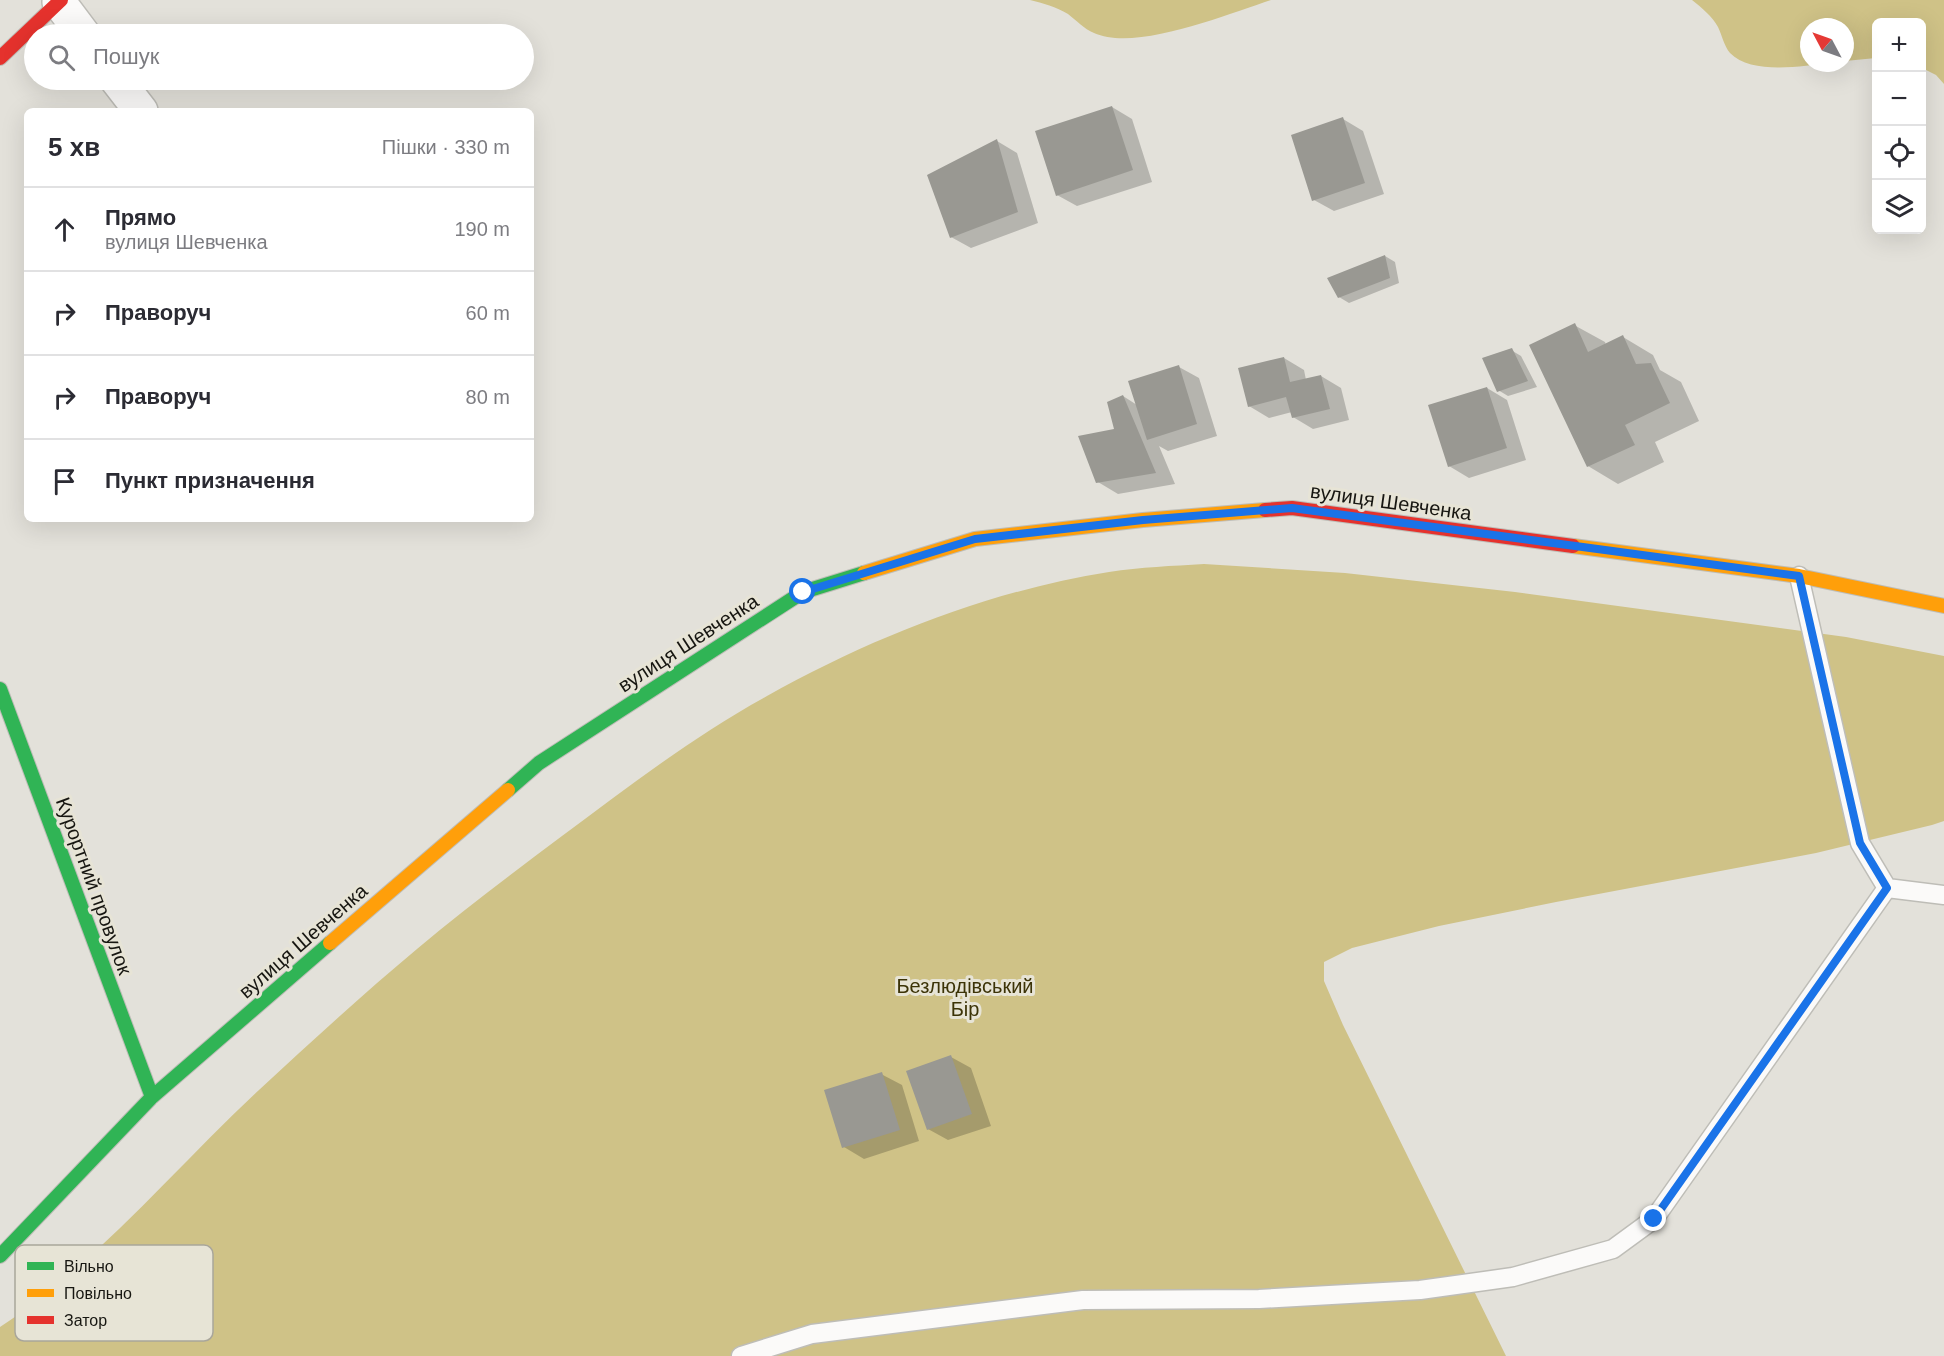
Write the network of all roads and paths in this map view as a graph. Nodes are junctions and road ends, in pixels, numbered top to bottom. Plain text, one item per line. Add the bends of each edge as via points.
1 (60, 1) edge
2 (36, 24) edge
3 (76, 24) edge
4 (24, 35) edge
5 (0, 58) edge
6 (125, 90) edge
7 (139, 108) edge
8 (1799, 576) junction
9 (1944, 606) edge
10 (0, 689) edge
11 (1887, 888) junction
12 (1944, 895) edge
13 (152, 1097) junction
14 (0, 1256) edge
15 (741, 1356) edge

1 - 2 street
1 - 3 street
4 - 5 street
6 - 7 street
8 - 9 street, вулиця Шевченка
8 - 11 lane via 1860,843
8 - 13 street, вулиця Шевченка via 1292,508 975,539 803,592 539,763
10 - 13 street, Курортний провулок
11 - 12 lane
11 - 15 lane via 1654,1219 1613,1249 1513,1277 1420,1290 1259,1299 1083,1300 812,1334
13 - 14 street, вулиця Шевченка

